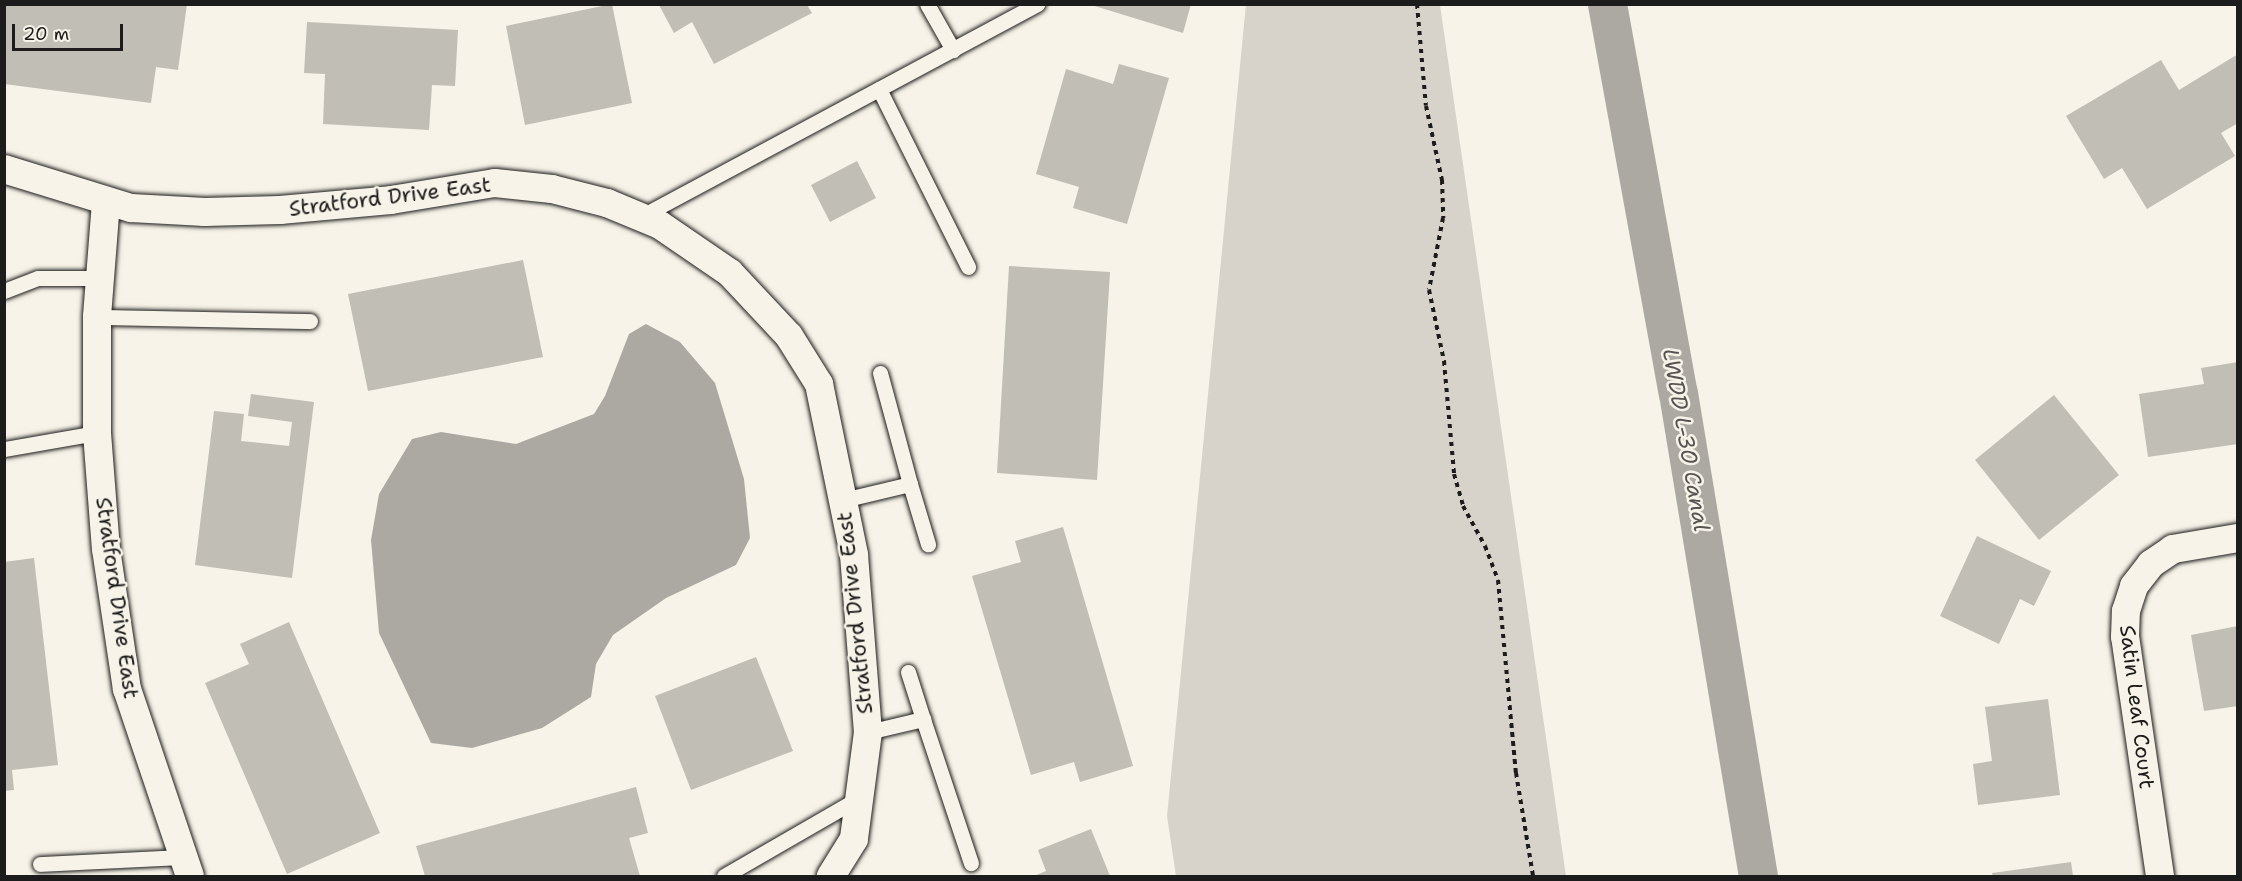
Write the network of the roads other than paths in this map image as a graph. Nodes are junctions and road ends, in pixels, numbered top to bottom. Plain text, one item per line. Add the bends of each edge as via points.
1 (927, 4) edge
2 (1038, 4) edge
3 (953, 50) junction
4 (879, 89) junction
5 (4, 169) edge
6 (106, 202) junction
7 (640, 217) junction
8 (968, 267) dead end
9 (100, 278) junction
10 (4, 291) edge
11 (97, 317) junction
12 (310, 321) dead end
13 (880, 373) dead end
14 (97, 433) junction
15 (4, 449) edge
16 (910, 484) junction
17 (843, 500) junction
18 (2238, 538) edge
19 (928, 544) dead end
20 (908, 672) dead end
21 (923, 719) junction
22 (868, 732) junction
23 (860, 798) junction
24 (971, 863) dead end
25 (40, 864) dead end
26 (187, 867) edge
27 (724, 876) edge
28 (831, 876) edge
29 (2160, 876) edge

1 - 3 lane
2 - 3 lane
3 - 4 lane
4 - 7 lane
4 - 8 lane
5 - 6 street
6 - 7 street, Stratford Drive East via 131,208 205,212 280,210 391,200 495,183 552,189 607,203
6 - 9 street, Stratford Drive East
7 - 17 street, Stratford Drive East via 685,240 730,273 789,336 819,384
9 - 10 lane via 38,278
9 - 11 street, Stratford Drive East
11 - 12 lane
11 - 14 street, Stratford Drive East
13 - 16 lane
14 - 15 lane
14 - 26 street, Stratford Drive East via 106,549 127,689
16 - 17 lane
16 - 19 lane
17 - 22 street, Stratford Drive East via 854,555
18 - 29 street, Satin Leaf Court via 2173,549 2151,564 2134,586 2126,611 2125,637
20 - 21 lane
21 - 22 lane
21 - 24 lane
22 - 23 street, Stratford Drive East
23 - 27 lane
23 - 28 street, Stratford Drive East via 854,838
25 - 26 lane

